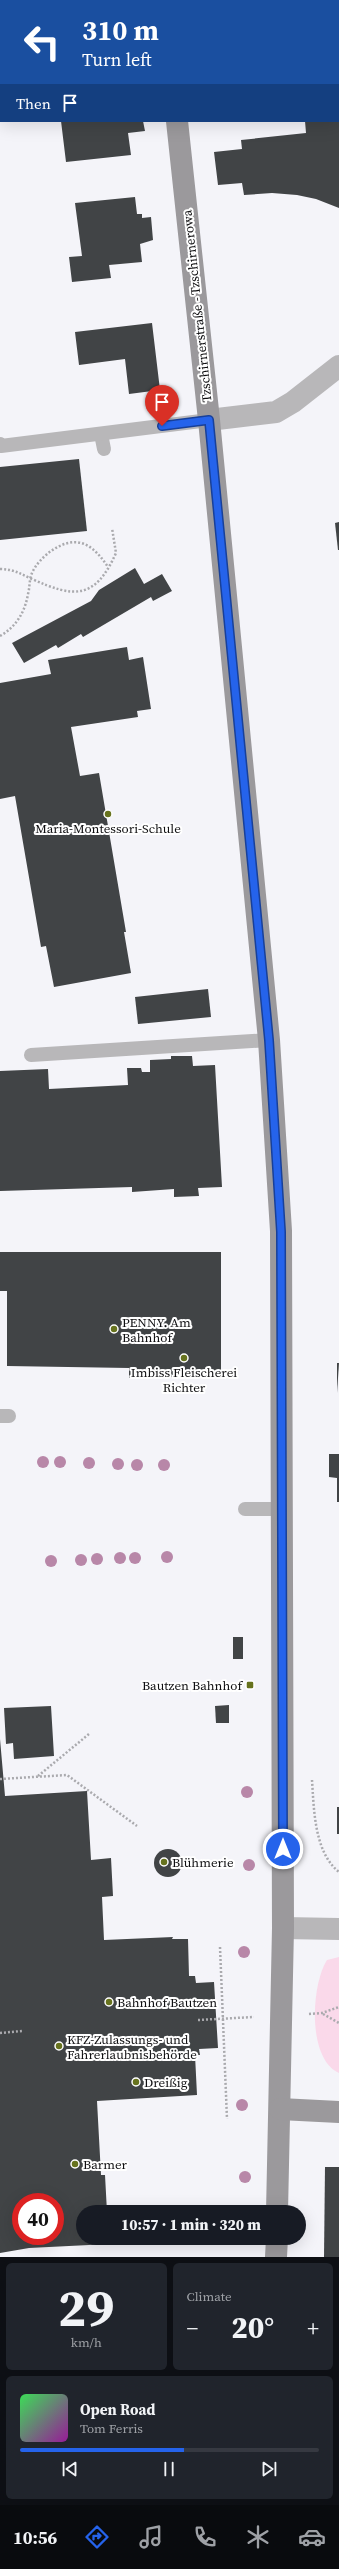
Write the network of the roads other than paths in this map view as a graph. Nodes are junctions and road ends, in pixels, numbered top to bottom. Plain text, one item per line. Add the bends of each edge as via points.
1 (177, 122) edge
2 (339, 366) edge
3 (209, 420) junction
4 (101, 434) junction
5 (0, 444) edge
6 (104, 449) dead end
7 (269, 1040) junction
8 (31, 1055) dead end
9 (245, 1509) dead end
10 (282, 1509) junction
11 (283, 1928) junction
12 (339, 1929) edge
13 (280, 2109) junction
14 (339, 2112) edge
15 (277, 2205) edge
16 (277, 2245) edge
17 (276, 2257) edge

1 - 3 street, Tzschirnerstraße - Tzschirnerowa
2 - 3 street via 276,412
3 - 4 lane
3 - 7 street, Tzschirnerstraße - Tzschirnerowa
4 - 5 lane via 1,446
4 - 6 lane
7 - 8 lane
7 - 10 street, Tzschirnerstraße - Tzschirnerowa via 281,1232
9 - 10 lane
10 - 11 street, Tzschirnerstraße - Tzschirnerowa
11 - 12 street
11 - 13 street, Tzschirnerstraße - Tzschirnerowa
13 - 14 street
13 - 15 street, Tzschirnerstraße - Tzschirnerowa
16 - 17 street

